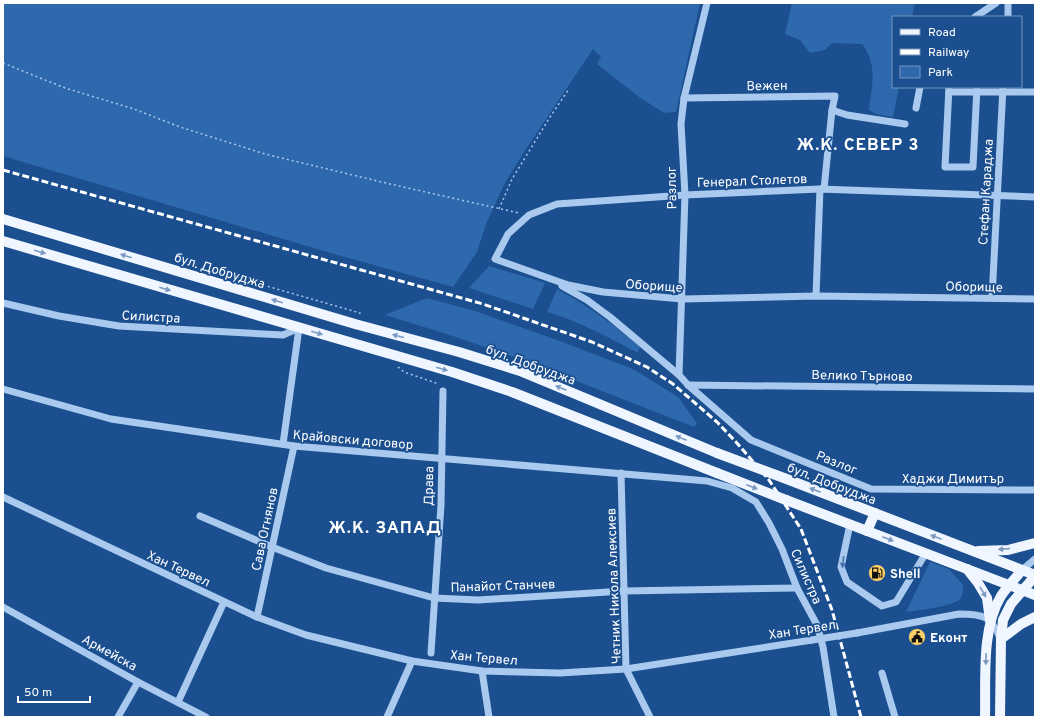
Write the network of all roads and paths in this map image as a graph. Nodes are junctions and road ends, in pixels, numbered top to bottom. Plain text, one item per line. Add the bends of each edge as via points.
1 (707, 3) edge
2 (996, 3) edge
3 (1008, 3) edge
4 (976, 16) edge
5 (1008, 16) edge
6 (3, 63) edge
7 (920, 88) edge
8 (570, 89) dead end
9 (949, 89) edge
10 (977, 89) edge
11 (1003, 89) edge
12 (1035, 92) edge
13 (684, 98) junction
14 (916, 108) dead end
15 (832, 110) junction
16 (905, 124) dead end
17 (822, 189) junction
18 (685, 194) junction
19 (997, 197) junction
20 (1035, 197) edge
21 (499, 209) junction
22 (529, 215) junction
23 (3, 219) edge
24 (3, 241) edge
25 (495, 259) joint
26 (550, 279) junction
27 (816, 296) junction
28 (992, 298) junction
29 (682, 299) junction
30 (1035, 299) edge
31 (3, 303) edge
32 (299, 328) junction
33 (390, 354) junction
34 (679, 375) junction
35 (688, 385) junction
36 (3, 389) edge
37 (1035, 389) edge
38 (443, 391) joint
39 (283, 444) junction
40 (294, 446) junction
41 (440, 458) junction
42 (621, 473) junction
43 (707, 481) joint
44 (871, 489) joint
45 (1035, 490) edge
46 (3, 497) edge
47 (875, 513) junction
48 (200, 516) dead end
49 (850, 524) junction
50 (867, 531) junction
51 (1035, 543) edge
52 (272, 547) junction
53 (973, 551) junction
54 (926, 553) junction
55 (1035, 559) edge
56 (965, 568) junction
57 (1022, 570) junction
58 (1035, 575) edge
59 (1009, 585) junction
60 (797, 588) junction
61 (1022, 590) junction
62 (624, 591) junction
63 (1035, 595) edge
64 (434, 598) junction
65 (224, 602) junction
66 (3, 607) edge
67 (257, 617) junction
68 (1035, 617) edge
69 (990, 620) junction
70 (1001, 639) junction
71 (431, 654) dead end
72 (412, 661) junction
73 (626, 669) junction
74 (482, 671) junction
75 (882, 673) dead end
76 (138, 682) junction
77 (178, 702) junction
78 (118, 717) edge
79 (206, 717) edge
80 (387, 717) edge
81 (489, 717) edge
82 (650, 717) edge
83 (834, 717) edge
84 (895, 717) edge
85 (985, 717) edge
86 (1000, 717) edge

1 - 13 street, Разлог
2 - 4 street
3 - 5 street
6 - 21 path via 65,88 266,154
7 - 14 street
8 - 21 path via 512,179
9 - 10 street
9 - 10 street via 945,167 973,168
10 - 11 street
11 - 12 street
11 - 19 street, Стефан Караджа
13 - 15 street, Вежен via 835,96
13 - 18 street, Разлог via 681,124
15 - 16 street via 847,115
15 - 17 street, Вежен
17 - 18 street, Генерал Столетов
17 - 19 street, Генерал Столетов
17 - 27 street
18 - 22 street, Генерал Столетов via 557,204
18 - 29 street, Разлог
19 - 20 street, Генерал Столетов
19 - 28 street, Стефан Караджа
21 - 22 path
22 - 25 street, Генерал Столетов via 508,234
47 -> 23 main road, бул. Добруджа, bridge via 718,453 520,371
24 -> 32 main road
25 - 26 street, Оборище
26 - 29 street, Оборище via 603,292
26 - 34 street, Разлог via 598,308
27 - 28 street, Оборище
27 - 29 street, Оборище
28 - 30 street, Оборище
29 - 34 street, Разлог
31 - 32 street, Силистра via 119,326 283,335
32 -> 33 main road
32 - 39 street
33 - 38 path via 394,364 404,372 438,383
33 -> 49 main road, bridge via 512,392
34 - 35 street, Разлог
35 - 37 street, Велико Търново
35 - 44 street, Разлог via 751,440
36 - 39 street, Крайовски договор via 111,419
38 - 41 street, Драва
39 - 40 street, Крайовски договор
40 - 41 street, Крайовски договор
40 - 52 street, Сава Огнянов
41 - 42 street, Крайовски договор
41 - 64 street, Драва via 440,505
42 - 43 street, Крайовски договор
42 - 62 street, Четник Никола Алексиев
43 - 60 street, Силистра via 732,488 756,502 782,549
44 - 45 street, Хаджи Димитър
46 - 65 street, Хан Тервел
47 - 50 main road
53 -> 47 main road, бул. Добруджа
48 - 52 street, Панайот Станчев
49 - 50 main road
49 -> 54 street via 841,567 847,582 882,606 896,602
50 -> 54 main road
51 -> 53 main road via 1008,550
52 - 64 street, Панайот Станчев via 326,568
52 - 67 street, Сава Огнянов
53 - 57 main road, бул. Добруджа
54 - 56 main road
55 - 57 street
56 - 59 main road
56 -> 69 main road via 987,598
57 - 58 main road, бул. Добруджа
57 - 59 main road
58 - 61 main road
59 - 61 main road
59 - 69 main road via 1000,597
60 - 62 street, Панайот Станчев
60 - 83 street, Силистра via 817,625
61 - 63 main road
61 - 70 main road via 1004,620
62 - 64 street, Панайот Станчев via 478,600
62 - 73 street, Четник Никола Алексиев
64 - 71 street, Драва
65 - 67 street, Хан Тервел
65 - 77 street
66 - 76 street, Армейска
67 - 72 street, Хан Тервел via 306,635
68 - 70 main road
69 - 70 street
69 - 73 street, Хан Тервел, bridge via 974,614 959,614 857,633
69 -> 85 main road via 987,639
70 - 86 main road
72 - 74 street, Хан Тервел
72 - 80 street
73 - 74 street, Хан Тервел via 560,673
73 - 82 street, Четник Никола Алексиев
74 - 81 street
75 - 84 street
76 - 77 street, Армейска
76 - 78 street
77 - 79 street, Армейска

